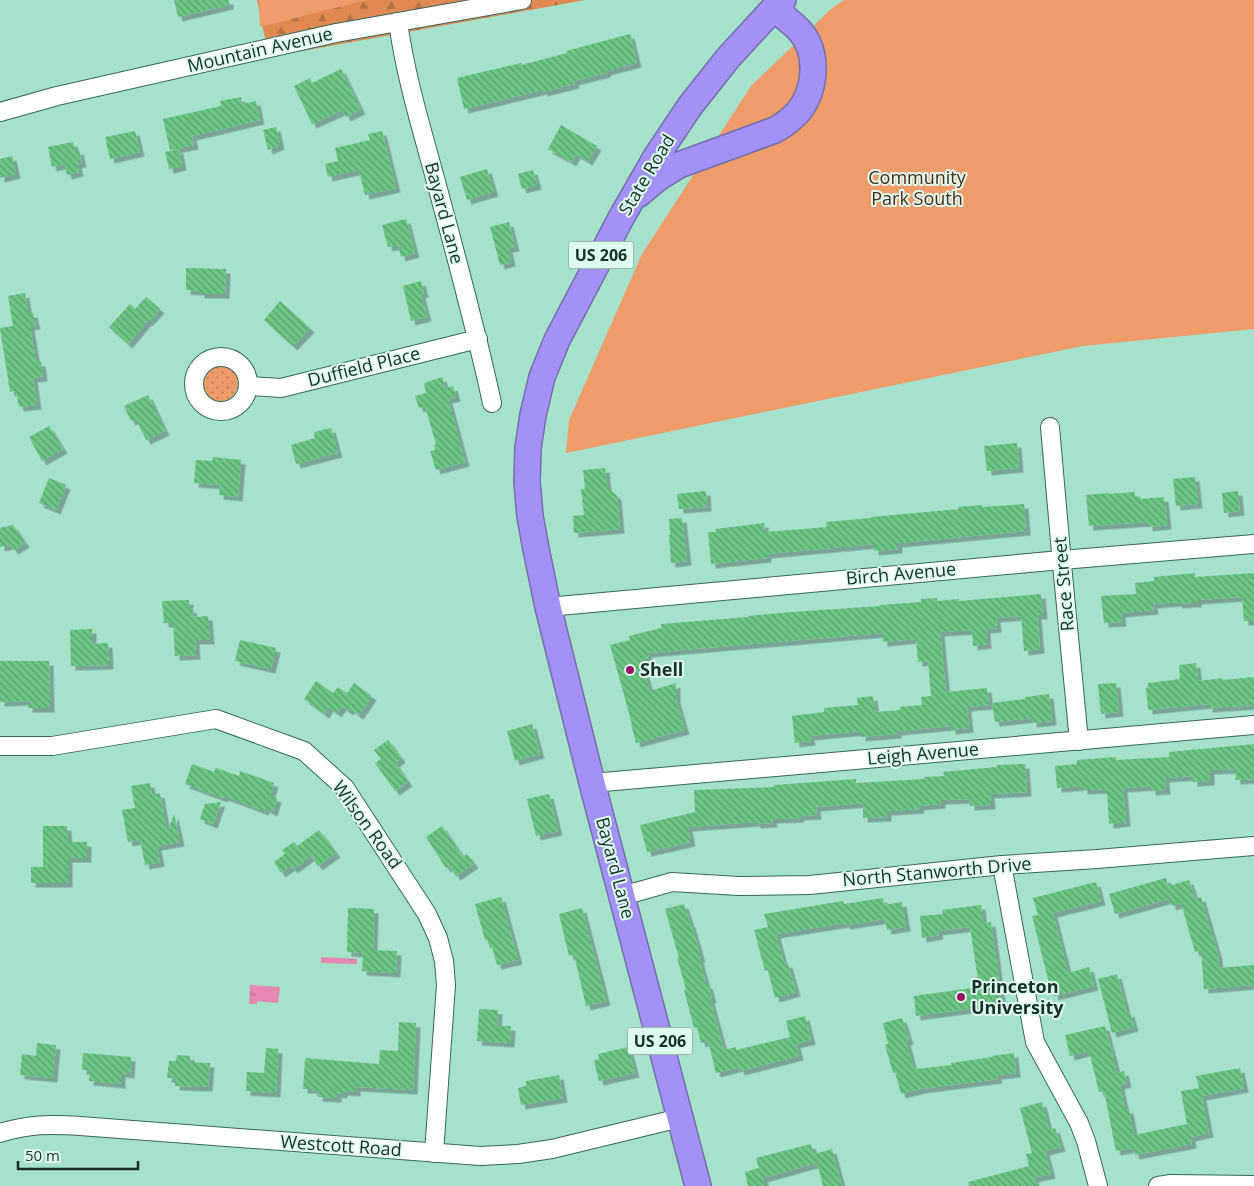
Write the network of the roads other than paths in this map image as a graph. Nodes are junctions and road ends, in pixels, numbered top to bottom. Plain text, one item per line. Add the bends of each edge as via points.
1 (522, 0) edge
2 (773, 3) edge
3 (398, 22) junction
4 (0, 112) edge
5 (620, 218) junction
6 (478, 339) junction
7 (249, 386) dead end
8 (492, 404) dead end
9 (1050, 427) dead end
10 (1254, 544) edge
11 (536, 549) joint
12 (1062, 560) junction
13 (548, 607) junction
14 (1254, 725) edge
15 (1079, 741) junction
16 (0, 746) edge
17 (592, 783) junction
18 (1254, 846) edge
19 (1002, 865) junction
20 (622, 896) junction
21 (680, 1118) junction
22 (0, 1133) edge
23 (434, 1153) junction
24 (1254, 1185) edge
25 (698, 1186) edge
26 (1098, 1186) edge
27 (1158, 1186) edge

1 - 3 street, Mountain Avenue
2 - 5 highway, State Road / US 206 via 690,106
2 - 5 highway via 801,31 813,63 810,88 799,111 775,130 679,165 639,194
3 - 4 street, Mountain Avenue via 307,39
3 - 6 street, Bayard Lane via 422,129
5 - 11 highway, State Road / US 206 via 542,376 528,448 527,482
6 - 7 street, Duffield Place via 281,388
6 - 8 street, Bayard Lane
9 - 12 street, Race Street
10 - 12 street, Birch Avenue
11 - 13 highway, Bayard Lane / US 206
12 - 13 street, Birch Avenue
12 - 15 street, Race Street
13 - 17 highway, Bayard Lane / US 206
14 - 15 street, Leigh Avenue
15 - 17 street, Leigh Avenue
16 - 23 street, Wilson Road via 52,746 216,718 304,751 345,788 427,914 444,961 446,985
17 - 20 highway, Bayard Lane / US 206
18 - 19 street, North Stanworth Drive
19 - 20 street, North Stanworth Drive via 810,884 739,886 672,882
19 - 26 street via 1036,1042 1079,1123
20 - 21 highway, Bayard Lane / US 206
21 - 23 street, Westcott Road via 518,1154
21 - 25 highway, Bayard Lane / US 206
22 - 23 street, Westcott Road via 42,1124 73,1125
24 - 27 street

